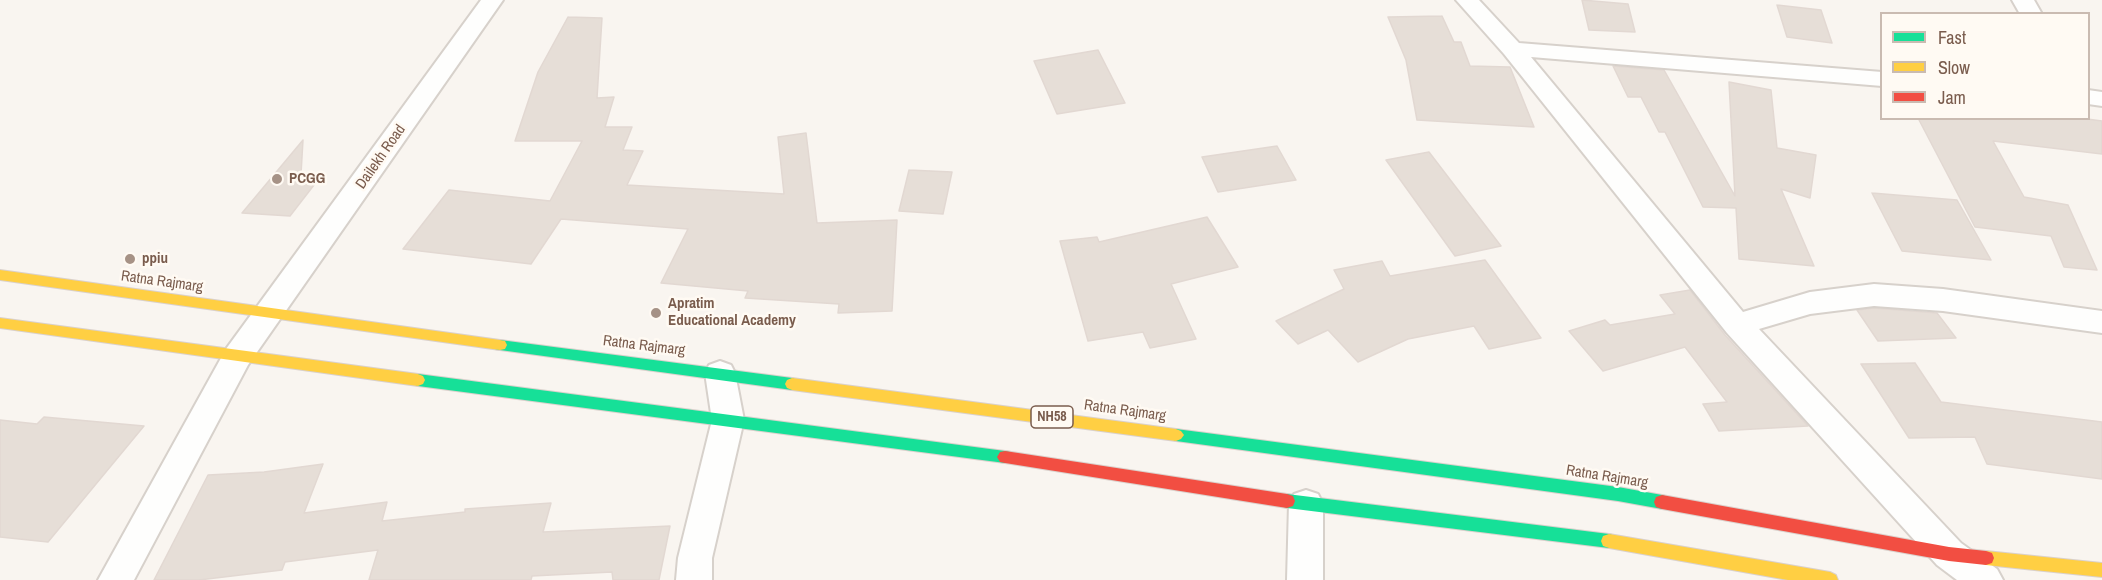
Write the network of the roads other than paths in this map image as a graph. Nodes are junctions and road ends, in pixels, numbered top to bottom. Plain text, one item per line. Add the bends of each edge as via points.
1 (492, 0) edge
2 (1467, 0) edge
3 (1512, 49) junction
4 (1880, 79) edge
5 (0, 274) edge
6 (269, 314) junction
7 (0, 322) edge
8 (2102, 322) edge
9 (1737, 325) junction
10 (237, 357) junction
11 (720, 373) junction
12 (728, 420) junction
13 (1306, 504) junction
14 (1949, 554) junction
15 (2102, 570) edge
16 (116, 580) edge
17 (694, 580) edge
18 (1305, 580) edge
19 (1830, 580) edge
20 (1984, 580) edge

1 - 6 street, Dailekh Road
2 - 3 street
3 - 4 street
3 - 9 street
5 - 6 main road, Ratna Rajmarg / NH58
6 - 10 street, Dailekh Road
6 - 11 main road, Ratna Rajmarg / NH58
7 - 10 main road
8 - 9 street via 1943,300 1874,295 1810,303
9 - 14 street
10 - 12 main road
10 - 16 street, Dailekh Road
11 - 12 street
11 - 14 main road, Ratna Rajmarg / NH58 via 1618,494
12 - 13 main road via 1040,461
12 - 17 street via 695,558
13 - 18 street
13 - 19 main road via 1640,545
14 - 15 main road, Ratna Rajmarg / NH58
14 - 20 street

